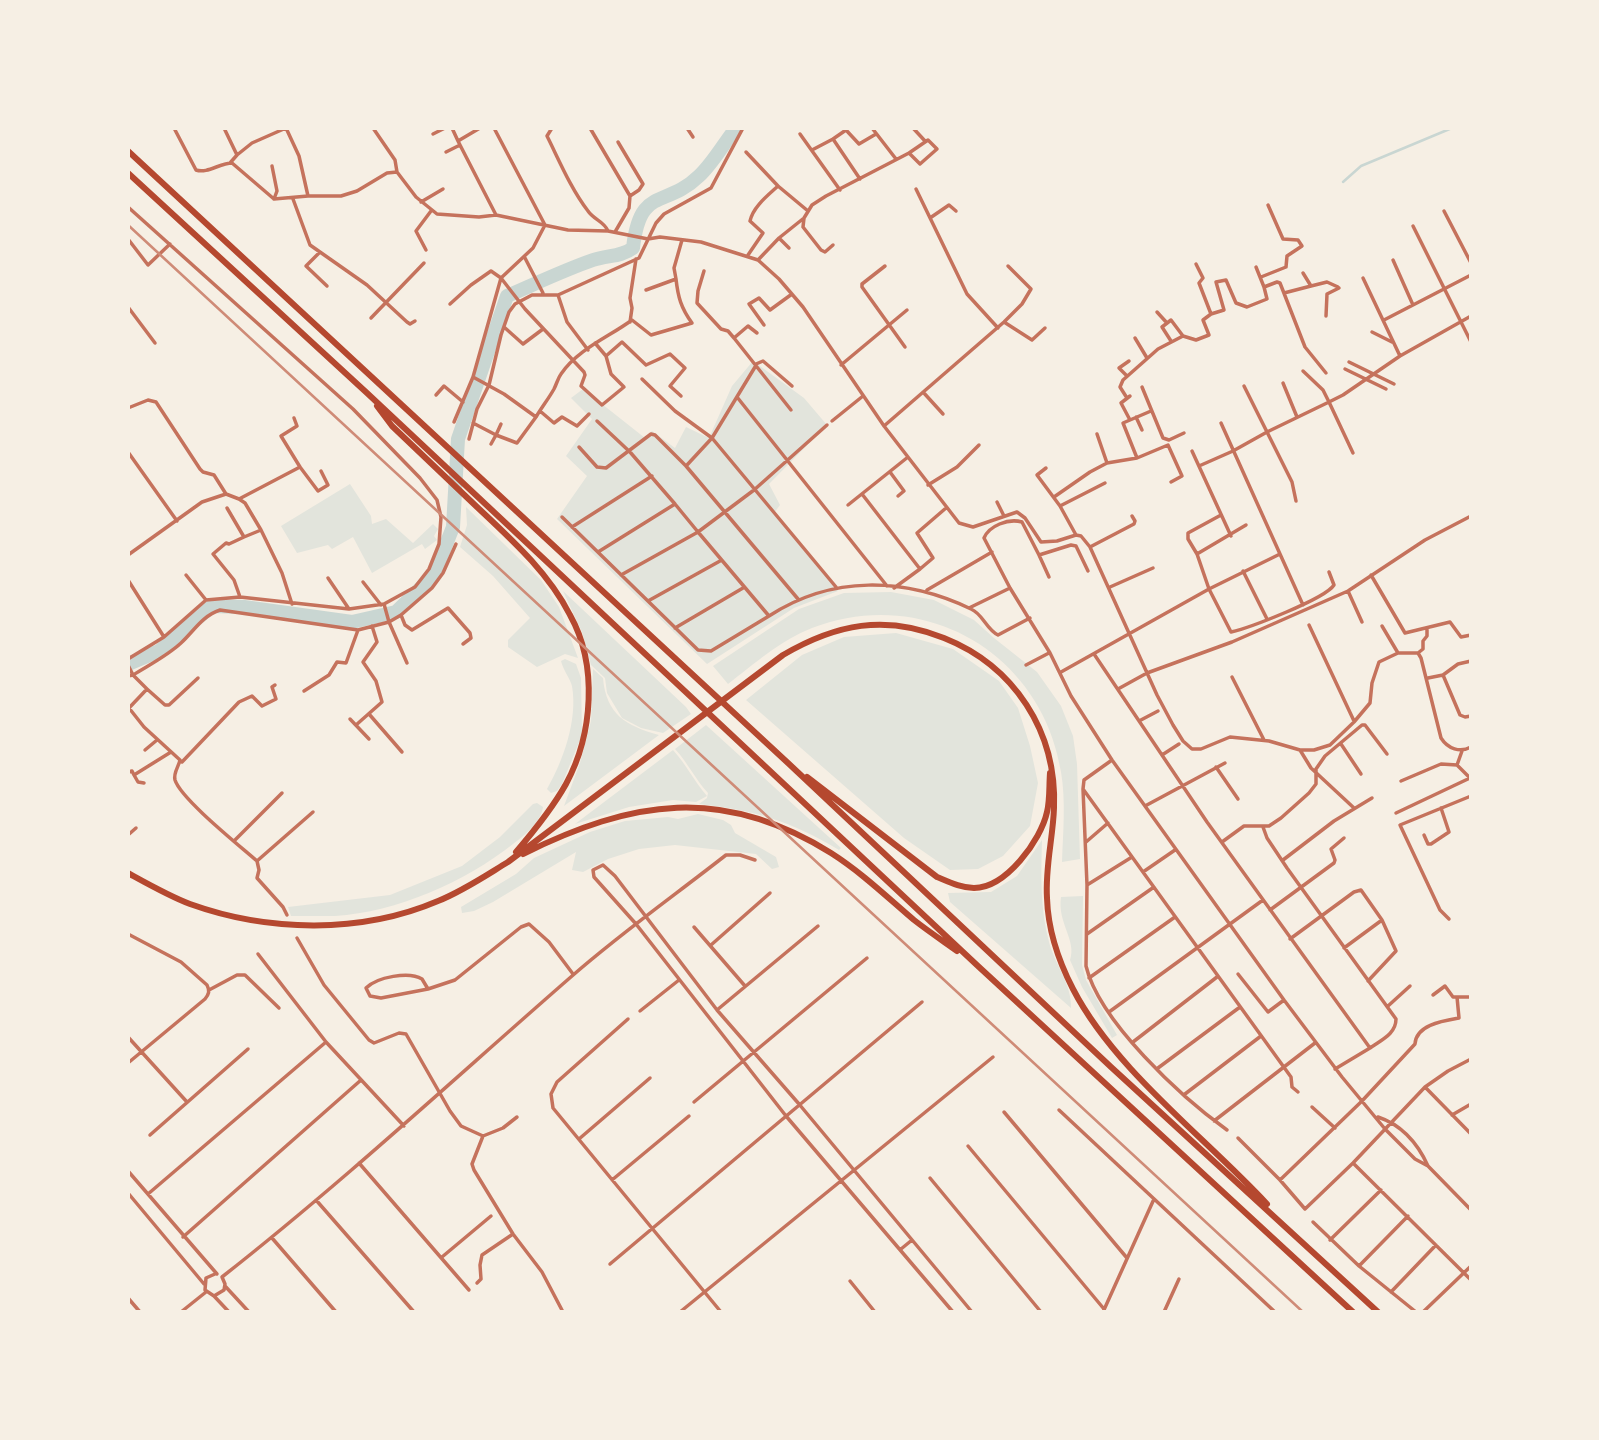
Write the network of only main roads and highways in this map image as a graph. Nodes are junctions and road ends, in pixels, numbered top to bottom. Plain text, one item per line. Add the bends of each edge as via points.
1 (128, 151) edge
2 (128, 173) edge
3 (432, 458) junction
4 (788, 763) junction
5 (1050, 764) junction
6 (508, 862) junction
7 (128, 873) edge
8 (979, 967) junction
9 (1297, 1237) junction
10 (1353, 1312) edge
11 (1378, 1312) edge

1 - 4 highway
2 - 3 highway
3 - 6 highway via 524,551 556,593 571,616 587,668 588,709 579,755 541,822
3 - 8 highway
4 - 5 highway via 937,877 976,888 1012,869 1041,828 1047,811
4 - 9 highway
5 - 6 highway via 1037,722 1023,697 989,661 962,645 909,627 884,624 833,631 783,655
5 - 9 highway via 1054,810 1046,898 1055,946 1073,989 1123,1060
6 - 7 highway via 436,902 394,916 318,926 247,920 217,912
6 - 8 highway via 580,828 625,814 665,807 738,814 793,832 833,855
8 - 10 highway
9 - 11 highway

